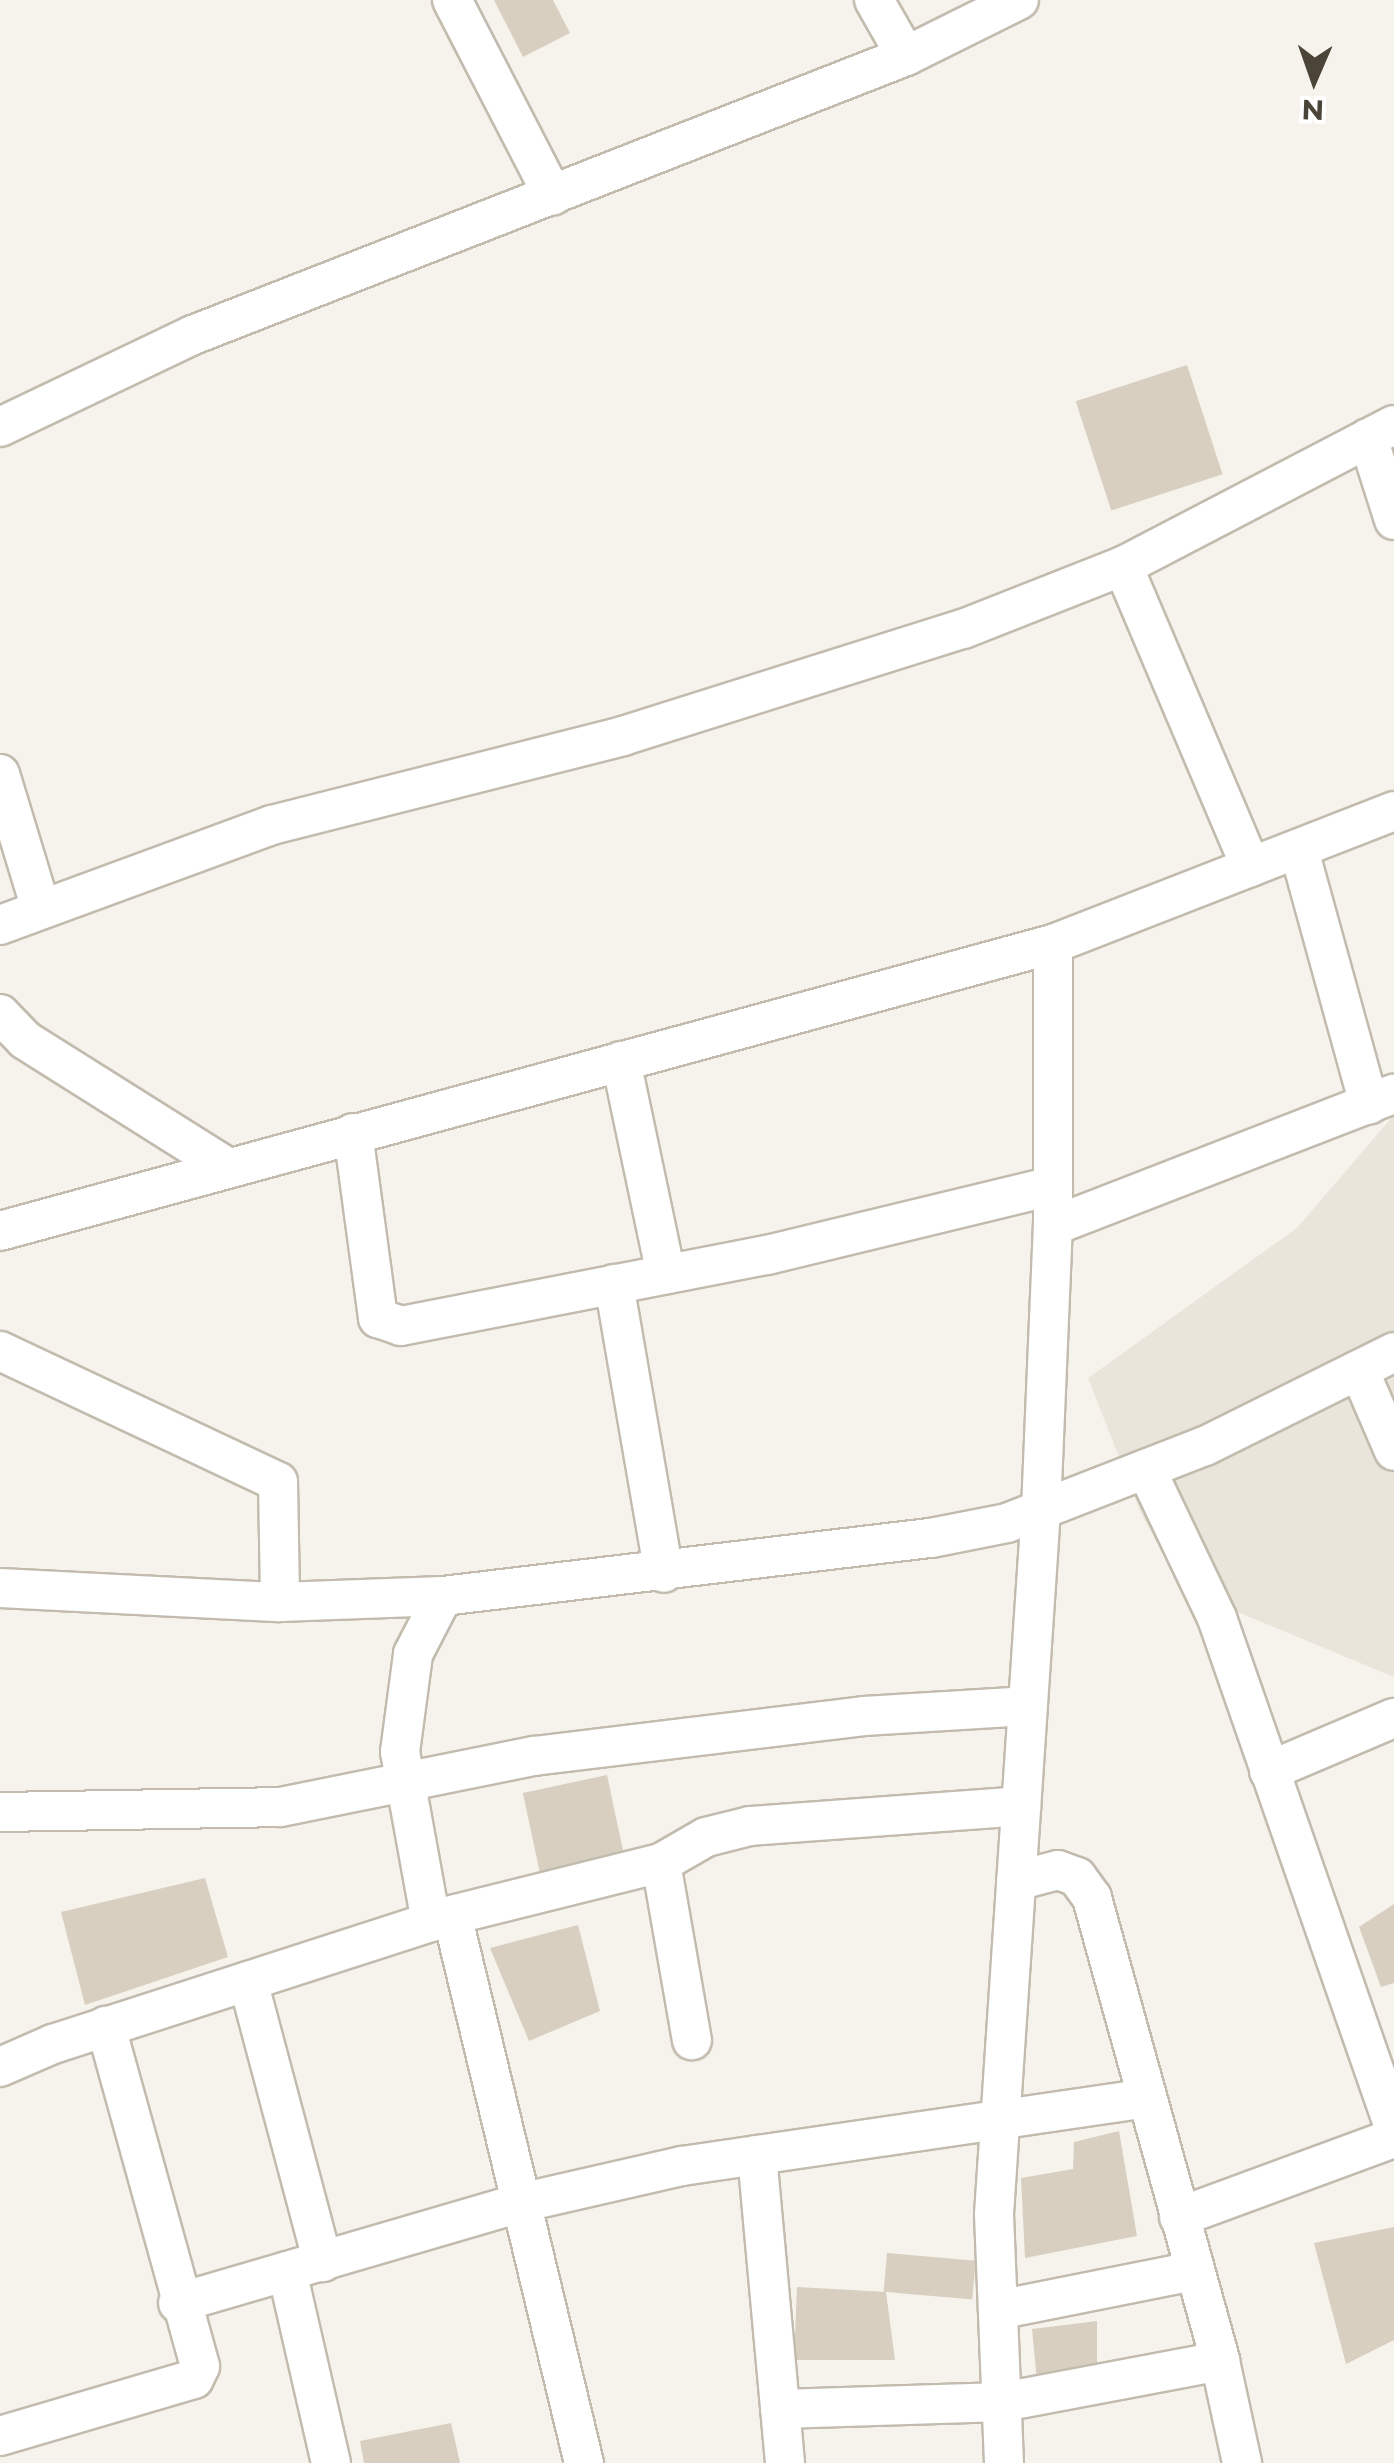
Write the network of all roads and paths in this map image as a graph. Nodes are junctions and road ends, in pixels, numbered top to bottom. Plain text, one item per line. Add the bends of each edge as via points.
1 (452, 0) edge
2 (874, 0) edge
3 (1020, 0) edge
4 (906, 56) junction
5 (553, 196) junction
6 (0, 427) edge
7 (1381, 432) edge
8 (1394, 520) edge
9 (1122, 566) junction
10 (0, 774) edge
11 (1394, 811) edge
12 (1299, 850) junction
13 (1251, 867) junction
14 (41, 909) junction
15 (0, 925) edge
16 (1053, 944) junction
17 (0, 1014) edge
18 (621, 1061) junction
19 (1382, 1100) edge
20 (353, 1133) junction
21 (228, 1168) junction
22 (1053, 1186) junction
23 (1053, 1226) junction
24 (0, 1231) edge
25 (666, 1274) junction
26 (614, 1284) junction
27 (0, 1351) edge
28 (1394, 1352) edge
29 (1359, 1370) junction
30 (1394, 1451) edge
31 (1146, 1469) junction
32 (1041, 1510) junction
33 (664, 1573) junction
34 (0, 1588) edge
35 (443, 1596) junction
36 (280, 1602) junction
37 (1027, 1706) junction
38 (1394, 1718) edge
39 (1270, 1771) junction
40 (401, 1782) junction
41 (1021, 1806) junction
42 (0, 1812) edge
43 (661, 1863) junction
44 (1016, 1880) junction
45 (442, 1919) junction
46 (248, 1981) junction
47 (106, 2026) junction
48 (692, 2040) dead end
49 (0, 2067) edge
50 (1146, 2098) junction
51 (1391, 2108) edge
52 (997, 2118) junction
53 (1394, 2138) edge
54 (757, 2155) junction
55 (520, 2203) junction
56 (1179, 2217) junction
57 (305, 2267) junction
58 (1194, 2271) junction
59 (178, 2303) junction
60 (998, 2310) junction
61 (1220, 2361) junction
62 (1004, 2402) junction
63 (780, 2409) junction
64 (0, 2436) edge
65 (332, 2463) edge
66 (584, 2463) edge
67 (785, 2463) edge
68 (1004, 2463) edge
69 (1242, 2463) edge

1 - 5 street
2 - 4 street
3 - 4 street
4 - 5 street
5 - 6 street via 192,335
7 - 8 street
7 - 9 street
9 - 13 street
9 - 14 street via 842,672 623,736 272,825
10 - 14 street
11 - 12 street
12 - 13 street
12 - 19 street
13 - 16 street
14 - 15 street
16 - 18 street
16 - 22 street
17 - 21 street via 24,1040
18 - 20 street
18 - 25 street
19 - 23 street
20 - 21 street
20 - 26 street via 384,1324
21 - 24 street
22 - 23 street
22 - 25 street
23 - 32 street
25 - 26 street
26 - 33 street
27 - 36 street via 278,1482
28 - 29 street
29 - 30 street
29 - 31 street
31 - 32 street
31 - 39 street via 1217,1618
32 - 33 street via 931,1538
32 - 37 street
33 - 35 street
34 - 36 street
35 - 36 street
35 - 40 street via 413,1654
37 - 40 street via 845,1718 534,1756
37 - 41 street
38 - 39 street
39 - 51 street
40 - 42 street via 280,1806
40 - 45 street
41 - 43 street via 750,1826 706,1837
41 - 44 street
43 - 45 street
43 - 48 street
44 - 50 street via 1058,1870 1078,1877 1092,1898
44 - 52 street
45 - 46 street
45 - 55 street
46 - 47 street
46 - 57 street
47 - 49 street
47 - 59 street
50 - 52 street
50 - 56 street
52 - 54 street
52 - 60 street
53 - 56 street
54 - 55 street
54 - 63 street
55 - 57 street
55 - 66 street
56 - 58 street
57 - 59 street
57 - 65 street
58 - 60 street
58 - 61 street
59 - 64 street via 200,2366 194,2379
60 - 62 street
61 - 62 street
61 - 69 street
62 - 63 street
62 - 68 street
63 - 67 street

